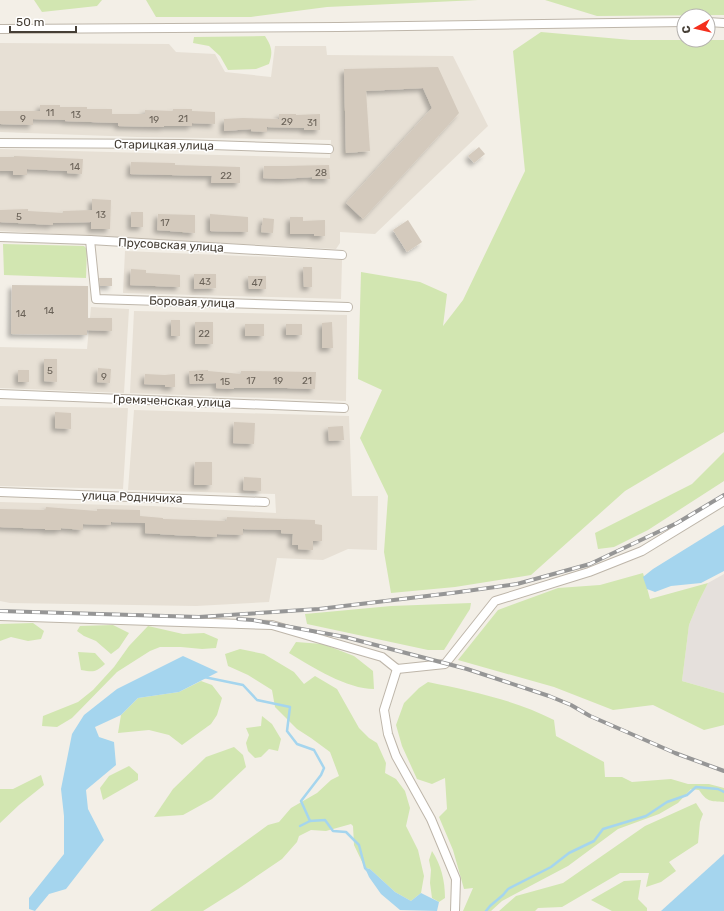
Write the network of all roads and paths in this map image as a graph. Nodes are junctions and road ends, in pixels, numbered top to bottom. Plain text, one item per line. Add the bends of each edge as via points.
1 (676, 22) edge
2 (0, 29) edge
3 (0, 143) edge
4 (328, 149) dead end
5 (0, 237) edge
6 (90, 240) junction
7 (342, 255) dead end
8 (348, 307) dead end
9 (0, 394) edge
10 (344, 408) dead end
11 (0, 492) edge
12 (724, 501) edge
13 (265, 502) dead end
14 (0, 616) edge
15 (397, 670) junction
16 (455, 911) edge

1 - 2 street
3 - 4 street, Старицкая улица via 181,144
5 - 6 street, Прусовская улица
6 - 7 street, Прусовская улица
6 - 8 street, Боровая улица via 96,299
9 - 10 street, Гремяченская улица
11 - 13 street, улица Родничиха
12 - 15 street via 642,551 589,572 495,601 445,664
14 - 15 street via 272,625 382,657
15 - 16 street via 384,710 388,734 396,756 431,819 456,879

